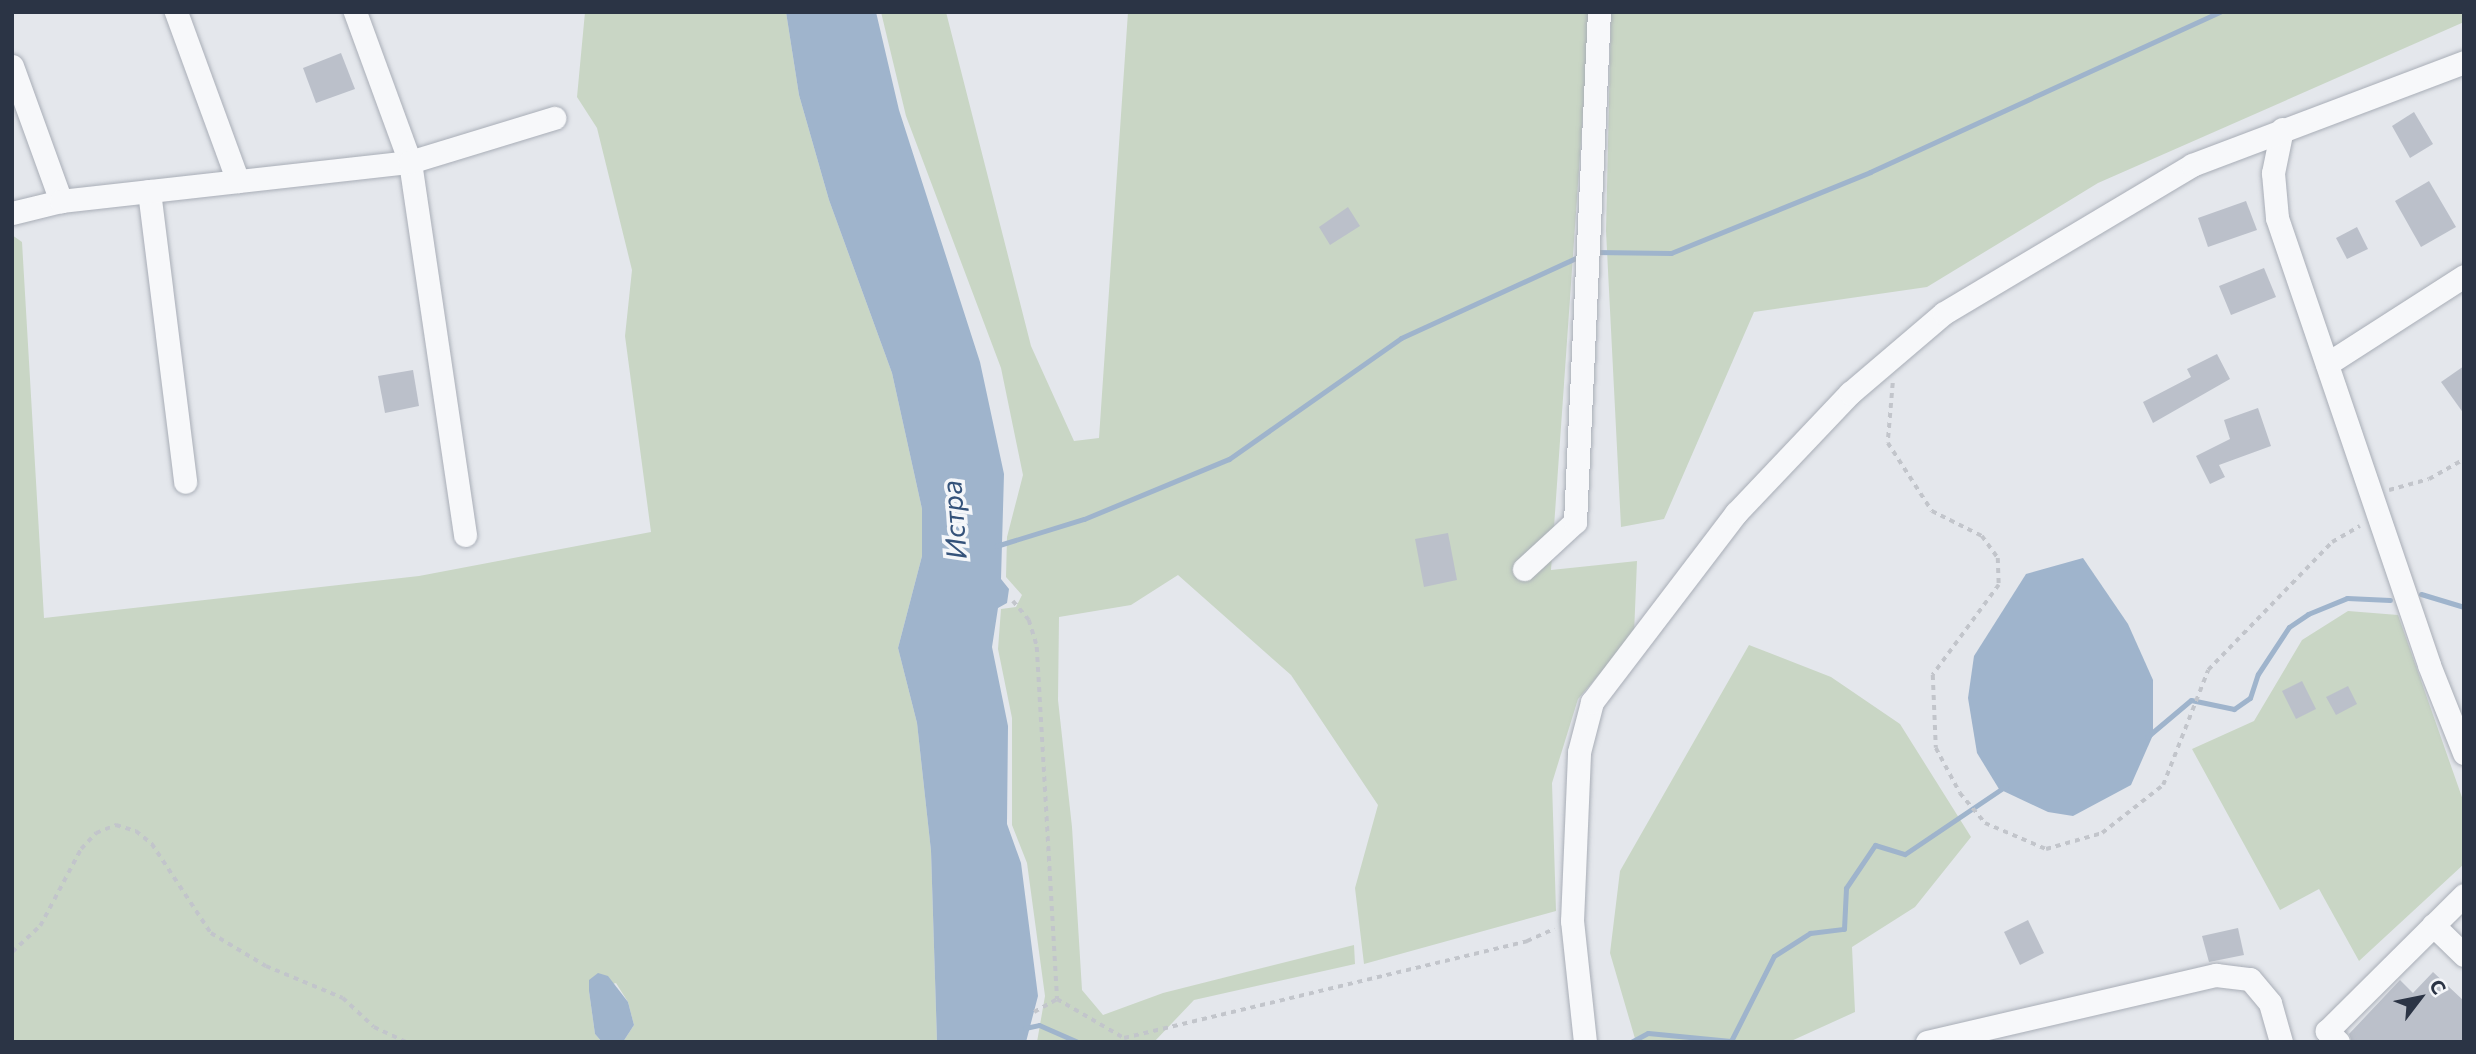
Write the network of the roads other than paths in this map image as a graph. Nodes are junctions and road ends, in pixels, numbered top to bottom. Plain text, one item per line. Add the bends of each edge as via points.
1 (176, 12) edge
2 (355, 12) edge
3 (1599, 12) edge
4 (2464, 62) edge
5 (12, 65) edge
6 (554, 118) dead end
7 (2282, 129) junction
8 (410, 162) junction
9 (238, 181) junction
10 (149, 191) junction
11 (61, 201) junction
12 (12, 213) edge
13 (2464, 276) edge
14 (2327, 364) junction
15 (185, 482) dead end
16 (465, 536) dead end
17 (1524, 569) dead end
18 (2464, 753) edge
19 (2464, 894) edge
20 (2433, 925) junction
21 (2464, 955) edge
22 (1585, 1042) edge
23 (1927, 1042) edge
24 (2281, 1042) edge
25 (2338, 1042) edge

1 - 9 street
2 - 8 street
3 - 17 street via 1575,522
4 - 7 street
5 - 11 street
6 - 8 street
7 - 14 street via 2273,173 2277,218
7 - 22 street via 2192,164 1944,313 1850,393 1736,513 1591,702 1579,752 1572,921
8 - 9 street
8 - 16 street
9 - 10 street
10 - 11 street
10 - 15 street
11 - 12 street
13 - 14 street
14 - 18 street via 2429,665
19 - 20 street
20 - 21 street
20 - 25 street via 2327,1031
23 - 24 street via 2216,975 2250,979 2270,1003

